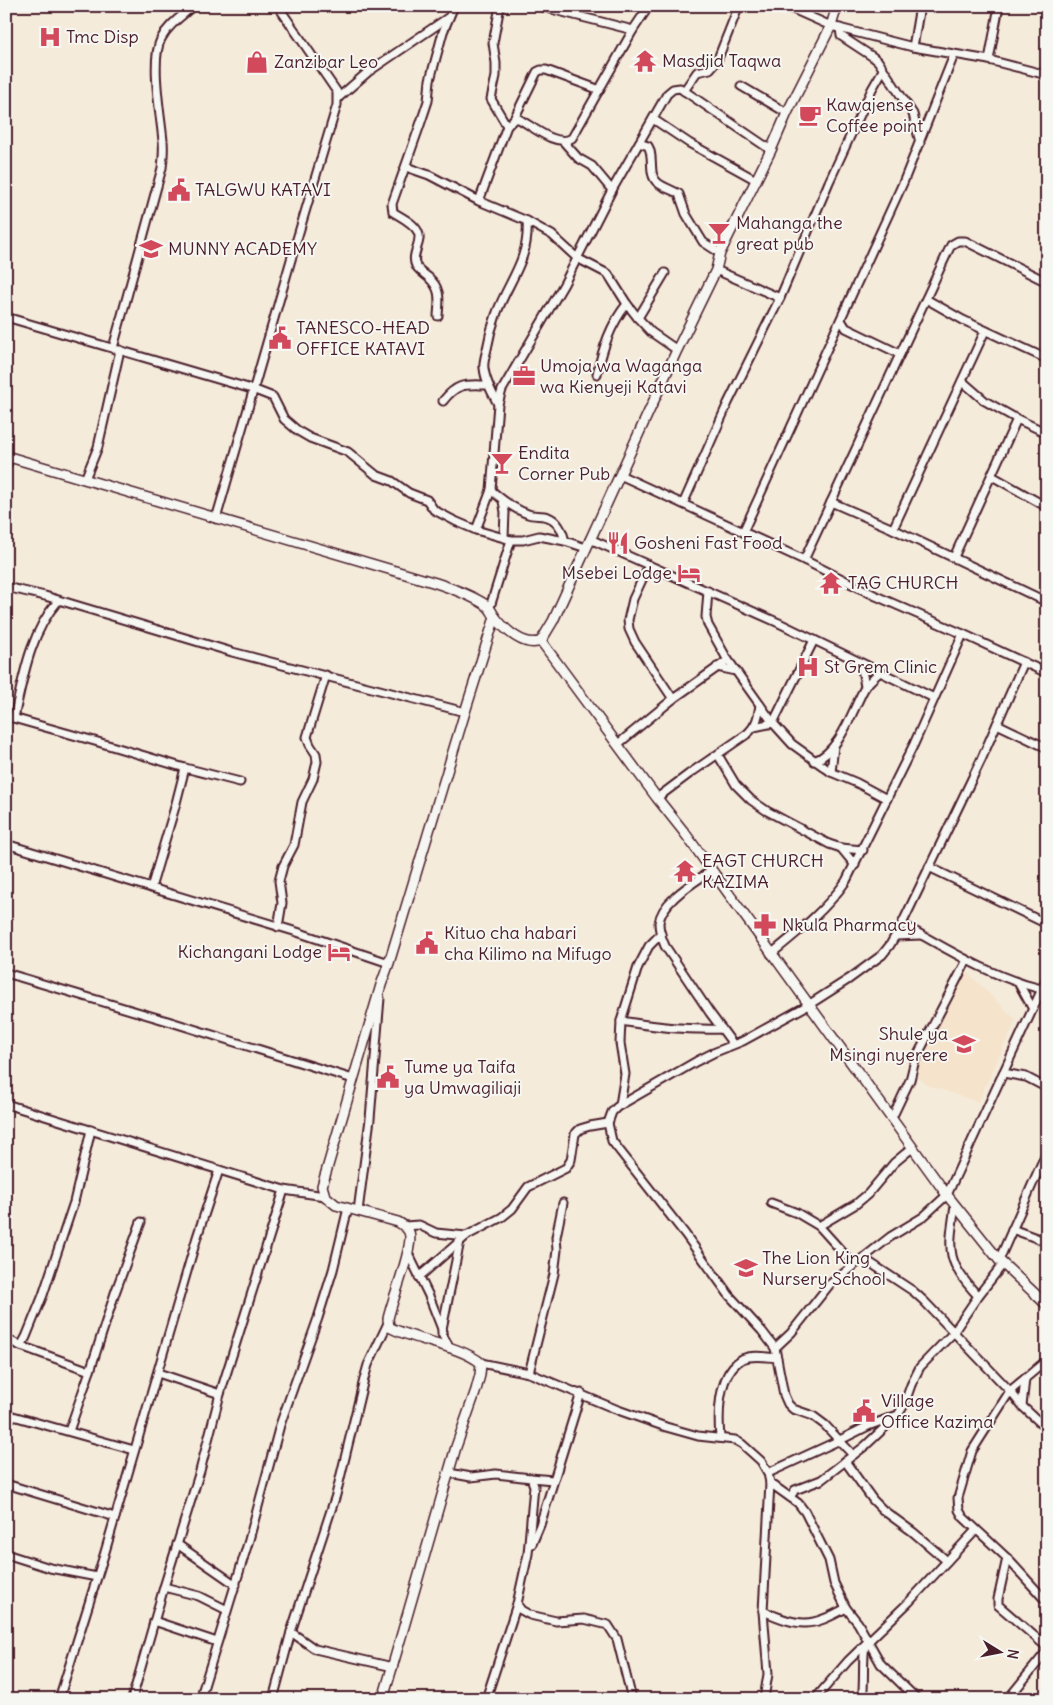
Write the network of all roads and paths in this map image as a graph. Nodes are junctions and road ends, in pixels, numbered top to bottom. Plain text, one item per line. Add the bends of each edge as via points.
1 (193, 6) edge
2 (278, 6) edge
3 (454, 6) edge
4 (500, 6) edge
5 (539, 6) edge
6 (642, 6) edge
7 (649, 6) edge
8 (786, 6) edge
9 (837, 6) edge
10 (920, 6) edge
11 (999, 6) edge
12 (738, 8) dead end
13 (450, 17) junction
14 (641, 17) junction
15 (835, 27) junction
16 (633, 30) junction
17 (913, 47) junction
18 (954, 54) junction
19 (988, 60) junction
20 (883, 70) junction
21 (1047, 75) edge
22 (741, 86) dead end
23 (600, 90) junction
24 (684, 91) junction
25 (338, 98) junction
26 (787, 112) junction
27 (514, 118) junction
28 (653, 119) junction
29 (507, 126) junction
30 (563, 141) junction
31 (639, 144) junction
32 (920, 144) junction
33 (771, 150) junction
34 (406, 167) junction
35 (756, 180) junction
36 (612, 190) junction
37 (479, 201) junction
38 (528, 221) junction
39 (720, 253) junction
40 (577, 258) junction
41 (716, 270) junction
42 (665, 273) dead end
43 (1047, 282) edge
44 (780, 298) junction
45 (926, 299) junction
46 (627, 304) junction
47 (438, 316) dead end
48 (6, 317) edge
49 (638, 318) junction
50 (841, 320) junction
51 (985, 331) junction
52 (116, 349) junction
53 (677, 350) junction
54 (900, 354) junction
55 (1047, 359) edge
56 (598, 374) dead end
57 (962, 381) junction
58 (488, 385) junction
59 (254, 390) junction
60 (443, 401) dead end
61 (498, 404) junction
62 (1017, 419) junction
63 (1047, 433) edge
64 (8, 456) edge
65 (6, 467) edge
66 (620, 475) junction
67 (992, 476) junction
68 (84, 479) junction
69 (491, 490) junction
70 (503, 500) junction
71 (831, 502) junction
72 (683, 504) junction
73 (1047, 507) edge
74 (216, 519) junction
75 (894, 529) junction
76 (476, 530) junction
77 (743, 532) junction
78 (508, 538) junction
79 (565, 541) junction
80 (588, 544) junction
81 (954, 557) junction
82 (804, 560) junction
83 (649, 566) junction
84 (6, 587) edge
85 (708, 591) junction
86 (44, 596) junction
87 (58, 601) junction
88 (1047, 602) edge
89 (490, 607) junction
90 (48, 612) junction
91 (496, 617) junction
92 (962, 634) junction
93 (814, 640) junction
94 (541, 642) junction
95 (728, 660) junction
96 (1024, 662) junction
97 (861, 663) junction
98 (717, 667) junction
99 (736, 671) junction
100 (880, 672) junction
101 (1047, 673) edge
102 (326, 675) junction
103 (865, 687) junction
104 (934, 698) junction
105 (673, 699) junction
106 (760, 705) junction
107 (465, 712) junction
108 (10, 717) edge
109 (773, 723) junction
110 (996, 724) junction
111 (754, 727) junction
112 (618, 744) junction
113 (834, 745) junction
114 (1047, 748) edge
115 (718, 755) junction
116 (814, 761) junction
117 (185, 768) junction
118 (831, 772) junction
119 (240, 782) dead end
120 (657, 798) junction
121 (887, 799) junction
122 (6, 844) edge
123 (841, 848) junction
124 (863, 850) junction
125 (855, 865) junction
126 (929, 868) junction
127 (712, 870) junction
128 (150, 888) junction
129 (902, 924) junction
130 (1047, 924) edge
131 (278, 927) junction
132 (661, 934) junction
133 (922, 935) junction
134 (896, 936) junction
135 (771, 954) junction
136 (967, 960) junction
137 (389, 963) junction
138 (6, 973) edge
139 (1047, 978) edge
140 (1019, 984) junction
141 (381, 985) junction
142 (1041, 989) junction
143 (810, 1004) junction
144 (1033, 1009) junction
145 (621, 1021) junction
146 (722, 1029) junction
147 (733, 1044) junction
148 (1003, 1073) junction
149 (353, 1079) junction
150 (1047, 1088) edge
151 (6, 1104) edge
152 (620, 1105) junction
153 (892, 1118) junction
154 (608, 1124) junction
155 (91, 1130) junction
156 (912, 1148) junction
157 (1047, 1151) edge
158 (219, 1170) junction
159 (284, 1190) junction
160 (325, 1196) junction
161 (947, 1196) junction
162 (564, 1203) dead end
163 (771, 1203) dead end
164 (955, 1206) junction
165 (348, 1208) junction
166 (358, 1211) junction
167 (141, 1222) dead end
168 (405, 1226) junction
169 (819, 1226) junction
170 (1012, 1229) junction
171 (463, 1238) junction
172 (1047, 1242) edge
173 (408, 1254) junction
174 (863, 1258) junction
175 (1001, 1262) junction
176 (854, 1265) junction
177 (419, 1277) junction
178 (978, 1296) junction
179 (1045, 1300) edge
180 (388, 1323) junction
181 (442, 1329) junction
182 (953, 1333) junction
183 (6, 1340) edge
184 (21, 1346) junction
185 (450, 1348) junction
186 (775, 1348) junction
187 (777, 1358) junction
188 (1047, 1360) edge
189 (481, 1363) junction
190 (90, 1371) junction
191 (158, 1373) junction
192 (530, 1373) junction
193 (1025, 1379) junction
194 (1010, 1391) junction
195 (581, 1393) junction
196 (220, 1394) junction
197 (1022, 1406) junction
198 (6, 1414) edge
199 (898, 1415) junction
200 (1047, 1429) edge
201 (69, 1431) junction
202 (720, 1438) junction
203 (840, 1440) junction
204 (134, 1450) junction
205 (853, 1455) junction
206 (845, 1461) junction
207 (449, 1472) junction
208 (768, 1473) junction
209 (532, 1478) junction
210 (553, 1480) junction
211 (770, 1483) junction
212 (6, 1484) edge
213 (790, 1498) junction
214 (115, 1517) junction
215 (976, 1530) junction
216 (177, 1544) junction
217 (6, 1554) edge
218 (528, 1554) junction
219 (1007, 1558) junction
220 (947, 1560) junction
221 (97, 1577) junction
222 (236, 1585) junction
223 (164, 1586) junction
224 (1047, 1602) edge
225 (517, 1604) junction
226 (846, 1608) junction
227 (227, 1610) junction
228 (763, 1611) junction
229 (779, 1618) junction
230 (154, 1621) junction
231 (764, 1627) junction
232 (291, 1632) junction
233 (1047, 1633) edge
234 (1040, 1641) junction
235 (217, 1642) junction
236 (867, 1644) junction
237 (1047, 1647) edge
238 (1047, 1652) edge
239 (393, 1667) junction
240 (59, 1699) edge
241 (132, 1699) edge
242 (200, 1699) edge
243 (273, 1699) edge
244 (383, 1699) edge
245 (486, 1699) edge
246 (632, 1699) edge
247 (764, 1699) edge
248 (815, 1699) edge
249 (862, 1699) edge
250 (882, 1699) edge
251 (888, 1699) edge
252 (917, 1699) edge
253 (1008, 1699) edge

1 - 52 street via 169,26 160,40 157,53 162,168
2 - 25 street
3 - 13 street
4 - 29 street via 493,43 496,76 491,98
5 - 16 street
6 - 14 street
7 - 14 street
8 - 15 street
9 - 15 street
10 - 17 street
11 - 19 street
12 - 24 street via 716,61 710,69 697,72
13 - 25 street via 368,72
13 - 34 street via 430,80 428,101
14 - 16 street
15 - 17 street
15 - 20 street via 841,36 874,57
15 - 26 street
16 - 23 street
17 - 18 street
18 - 19 street
18 - 32 street
19 - 21 street
20 - 32 street via 913,114
20 - 44 street via 829,182
22 - 26 street
23 - 27 street via 542,70 537,72
23 - 30 street via 572,138
24 - 28 street via 676,88 667,94
24 - 33 street
25 - 59 street
26 - 33 street
27 - 29 street
27 - 30 street via 552,139
28 - 31 street
28 - 35 street
29 - 37 street
30 - 36 street via 578,158 592,166
31 - 36 street
31 - 39 street via 648,146 652,152 653,179 679,194 686,214 703,242
32 - 50 street
33 - 35 street
34 - 37 street via 430,175
34 - 47 street via 392,204 393,212 418,232 414,258 418,268 439,293
35 - 39 street
36 - 40 street
37 - 38 street
38 - 40 street via 552,235
38 - 58 street via 528,236 518,271 496,314 488,340 484,367
39 - 41 street
40 - 46 street via 608,274
40 - 61 street via 502,390
41 - 44 street
41 - 53 street
42 - 49 street
43 - 45 street via 958,241 951,245
44 - 72 street
45 - 51 street
45 - 54 street
46 - 49 street
46 - 56 street via 605,342
48 - 52 street
49 - 53 street via 651,332
50 - 54 street via 846,328
50 - 77 street
51 - 55 street
51 - 57 street
52 - 59 street
52 - 68 street via 98,447
53 - 66 street
54 - 71 street
57 - 62 street via 985,401
57 - 75 street
58 - 60 street via 464,385 452,390
58 - 61 street
59 - 74 street
59 - 76 street via 273,397 284,419 310,438 348,452 376,475 427,500 434,510
61 - 69 street
62 - 63 street
62 - 67 street
64 - 65 street
64 - 68 street
66 - 72 street
66 - 80 street
67 - 73 street
67 - 81 street
68 - 74 street
69 - 70 street
69 - 76 street
70 - 78 street
70 - 79 street via 528,514 557,521
71 - 75 street
71 - 82 street
72 - 77 street
74 - 89 street via 436,583 470,595
75 - 81 street
76 - 78 street
77 - 82 street
78 - 79 street via 523,540 539,536
78 - 89 street
79 - 80 street
80 - 83 street
80 - 94 street
81 - 88 street
82 - 92 street
83 - 85 street
83 - 105 street via 633,599 629,629
84 - 86 street
85 - 93 street
85 - 95 street via 708,625
86 - 87 street
86 - 90 street
87 - 90 street
87 - 102 street via 232,652
89 - 91 street
90 - 108 street via 31,651
91 - 94 street via 521,640 529,644
91 - 107 street
92 - 96 street
92 - 104 street
93 - 97 street
93 - 109 street
94 - 112 street
95 - 98 street
95 - 99 street
96 - 101 street
96 - 110 street
97 - 100 street
97 - 103 street
98 - 99 street
98 - 105 street
99 - 106 street
100 - 103 street
100 - 104 street
102 - 107 street
102 - 131 street via 307,737 317,758 314,774 302,802 294,845 279,881 282,903
103 - 113 street
104 - 121 street
105 - 112 street
106 - 109 street
106 - 111 street
107 - 137 street
108 - 117 street
109 - 111 street
109 - 116 street
110 - 114 street
110 - 126 street
111 - 115 street
112 - 120 street
113 - 116 street via 826,756
113 - 118 street
115 - 120 street
115 - 123 street via 736,785 751,800 792,825
116 - 118 street
117 - 119 street
117 - 128 street
118 - 121 street
120 - 127 street
121 - 124 street
122 - 128 street
123 - 124 street
123 - 125 street
124 - 125 street
125 - 135 street via 835,897
126 - 129 street
126 - 130 street
127 - 132 street via 680,893 662,911
127 - 135 street
128 - 131 street
129 - 133 street
129 - 134 street
131 - 137 street
132 - 145 street via 648,946 638,967
132 - 146 street via 673,959
133 - 134 street
133 - 136 street
134 - 143 street via 882,955
135 - 143 street
136 - 140 street
136 - 153 street via 915,1060 910,1080
137 - 141 street
138 - 149 street
139 - 142 street
140 - 142 street
140 - 144 street
141 - 149 street
141 - 166 street via 371,1110
142 - 144 street
143 - 147 street
143 - 153 street
144 - 148 street
145 - 146 street via 652,1027
145 - 152 street via 620,1043 625,1074
146 - 147 street
147 - 152 street
148 - 150 street via 1026,1077
148 - 161 street
149 - 160 street via 322,1186
151 - 155 street
152 - 154 street via 612,1112
153 - 156 street
154 - 171 street via 580,1129 575,1134 571,1160 566,1168 528,1187 502,1217
154 - 186 street via 612,1141 729,1295
155 - 158 street
155 - 184 street via 74,1202 44,1295
156 - 161 street
156 - 169 street via 894,1163 868,1194
157 - 170 street
158 - 159 street
158 - 191 street
159 - 160 street
159 - 196 street
160 - 165 street via 336,1205
161 - 164 street
161 - 174 street via 923,1217
162 - 192 street via 557,1230 554,1274
163 - 169 street
164 - 175 street
164 - 178 street via 951,1254 961,1277
165 - 166 street
165 - 222 street via 327,1289 280,1425
166 - 168 street
167 - 190 street
168 - 171 street via 419,1225 436,1233
168 - 173 street via 410,1233
169 - 176 street
170 - 172 street
170 - 175 street
171 - 177 street
171 - 181 street
173 - 177 street
173 - 180 street
174 - 176 street
174 - 182 street via 913,1291
175 - 178 street
175 - 179 street
176 - 186 street via 830,1284
177 - 181 street
178 - 182 street
180 - 185 street via 402,1333
180 - 232 street via 368,1365 336,1495
181 - 185 street
182 - 194 street
182 - 199 street via 920,1366
183 - 184 street
184 - 190 street
185 - 189 street
186 - 187 street
187 - 202 street via 758,1356 743,1359 732,1370 720,1398
187 - 203 street via 788,1404 813,1416
188 - 193 street
189 - 192 street
189 - 207 street via 476,1390
190 - 201 street
191 - 196 street
191 - 204 street
192 - 195 street
193 - 194 street
193 - 197 street
194 - 197 street
194 - 215 street via 972,1451 960,1488 959,1510
195 - 202 street via 666,1427
195 - 210 street
196 - 216 street
197 - 200 street
198 - 201 street
199 - 203 street
199 - 205 street
201 - 204 street
202 - 208 street via 742,1444 761,1461
203 - 205 street
203 - 208 street
204 - 214 street
205 - 206 street
206 - 213 street via 822,1480 795,1490
206 - 220 street via 882,1510
207 - 209 street via 471,1477 496,1474
207 - 239 street
208 - 211 street
209 - 210 street
209 - 218 street
210 - 218 street
211 - 213 street
211 - 228 street
212 - 214 street
213 - 226 street via 802,1508 814,1528
214 - 221 street
215 - 219 street
215 - 220 street
216 - 222 street
216 - 223 street
217 - 221 street via 50,1568
218 - 225 street
219 - 224 street
219 - 234 street via 998,1605
220 - 236 street
221 - 240 street
222 - 227 street
223 - 227 street via 198,1596
223 - 230 street
225 - 245 street
225 - 246 street via 530,1615 556,1621 584,1619 608,1625 617,1639
226 - 229 street via 817,1623 793,1623
226 - 236 street via 858,1623
227 - 235 street
228 - 229 street
228 - 231 street
229 - 231 street
230 - 235 street
230 - 241 street
231 - 247 street via 768,1674
232 - 239 street via 315,1649
232 - 243 street
233 - 234 street
234 - 237 street
235 - 242 street
236 - 248 street
236 - 249 street
236 - 252 street via 881,1664
238 - 253 street
239 - 244 street
250 - 251 street

